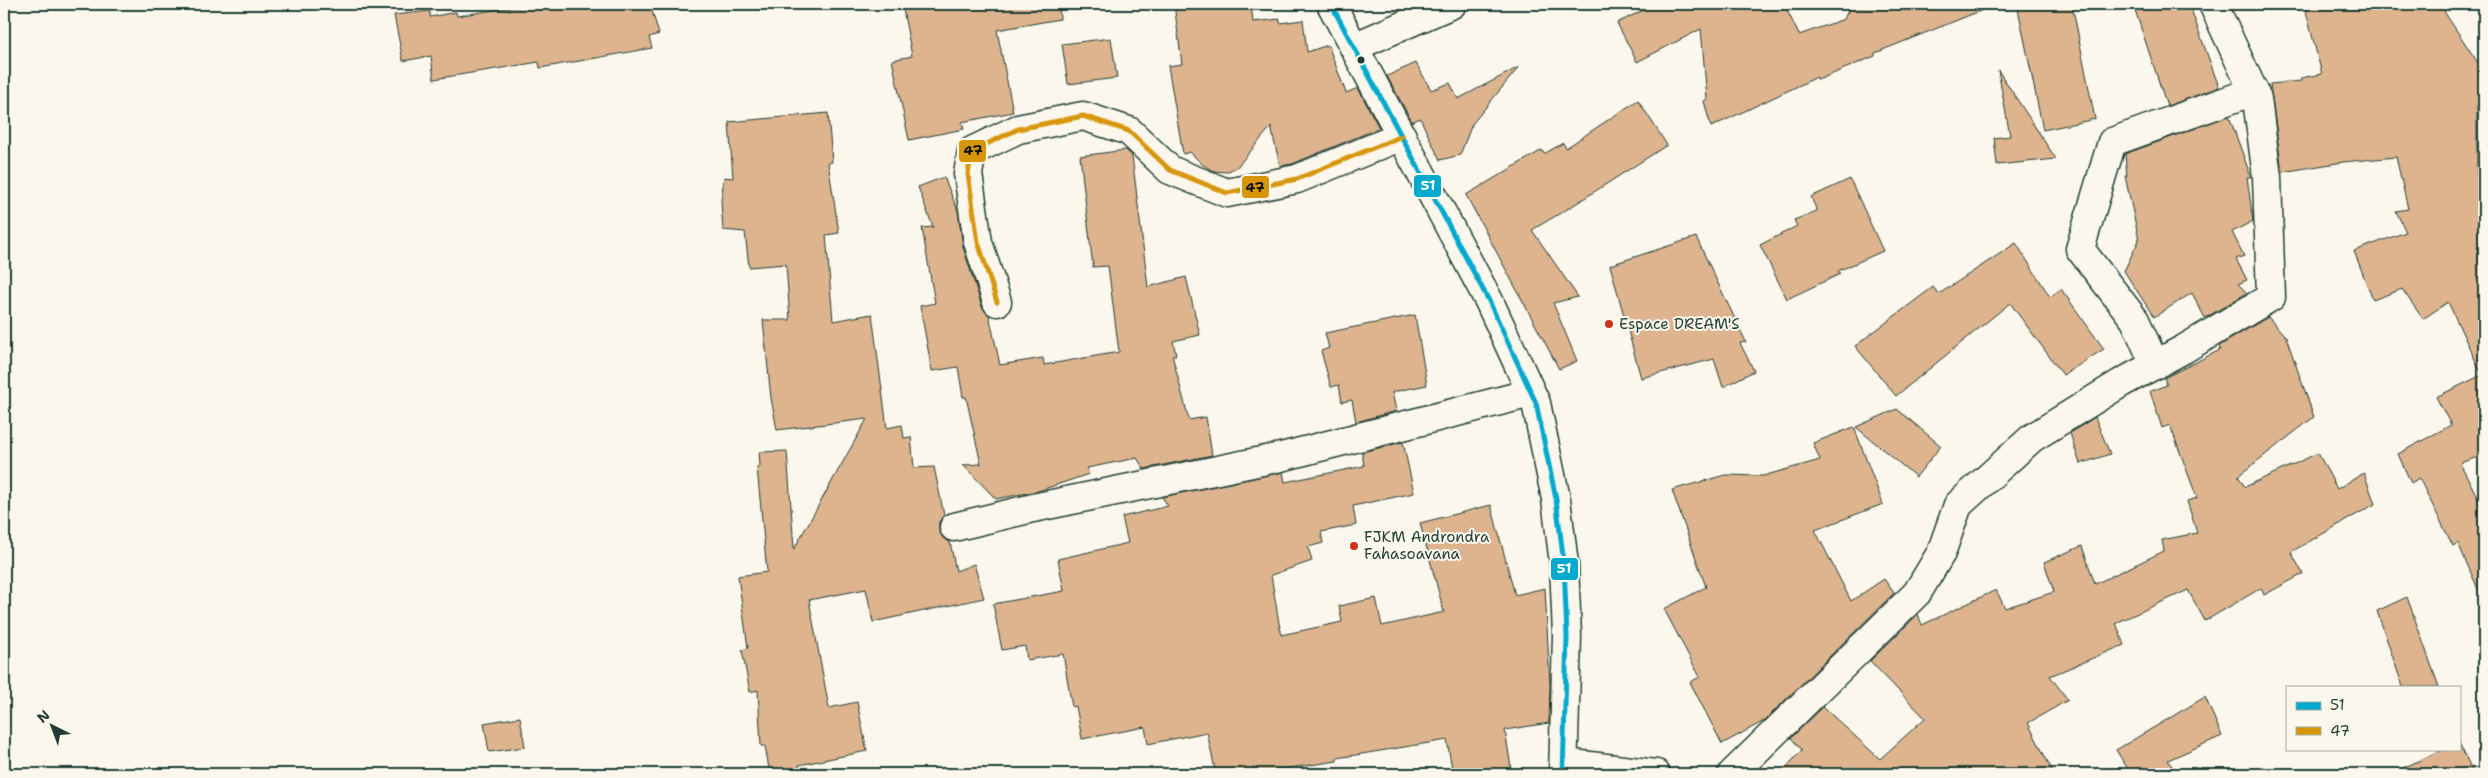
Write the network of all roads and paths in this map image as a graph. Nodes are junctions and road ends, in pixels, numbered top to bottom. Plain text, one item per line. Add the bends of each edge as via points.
1 (1331, 4) edge
2 (1452, 4) edge
3 (2213, 4) edge
4 (1354, 47) junction
5 (2254, 91) junction
6 (1402, 136) junction
7 (997, 302) dead end
8 (2155, 366) junction
9 (1531, 393) junction
10 (954, 527) dead end
11 (1564, 769) edge
12 (1656, 774) edge
13 (1732, 774) edge

1 - 4 street
2 - 4 street
3 - 5 street
4 - 6 street
5 - 8 street via 2258,99 2267,178 2271,297
5 - 8 street via 2112,142 2080,249 2135,320
6 - 7 street via 1297,179 1228,193 1170,170 1129,131 1083,116 1018,128 972,151 968,174 978,242
6 - 9 street via 1489,301
8 - 13 street via 2121,383 2032,438 1958,505 1941,552 1917,594
9 - 10 street via 1281,457
9 - 11 street via 1544,434 1564,564 1567,636
11 - 12 street

